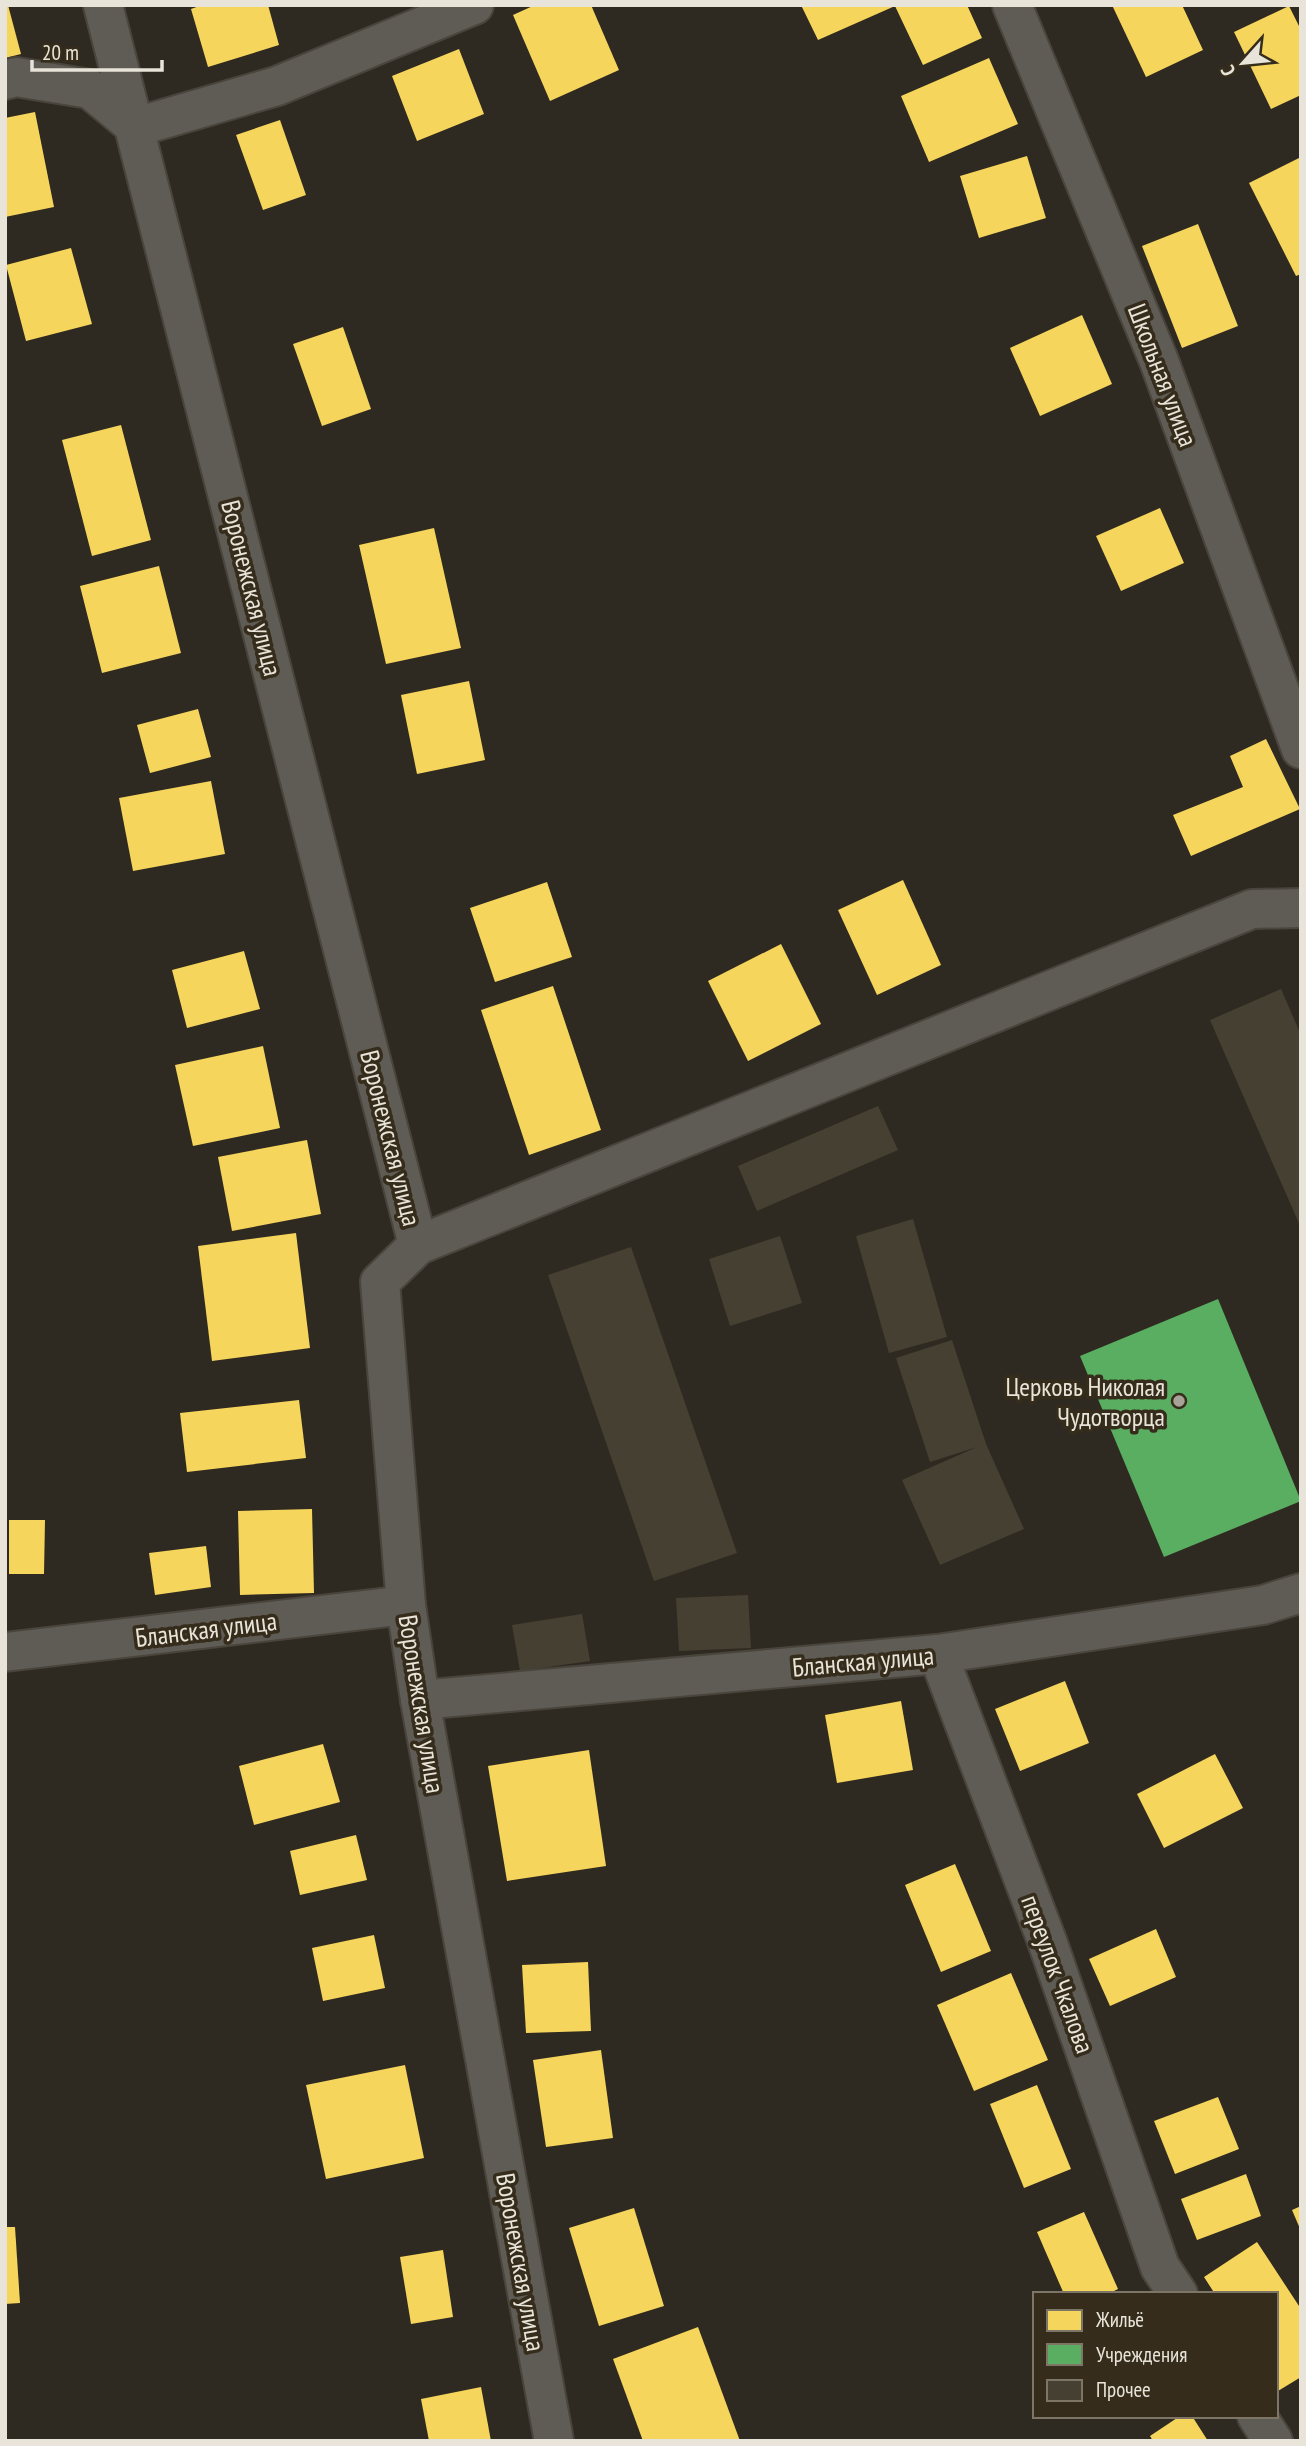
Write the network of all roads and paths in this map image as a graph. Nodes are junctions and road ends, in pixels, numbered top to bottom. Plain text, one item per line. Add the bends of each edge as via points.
1 (103, 5) edge
2 (474, 5) edge
3 (1012, 5) edge
4 (5, 80) edge
5 (136, 127) junction
6 (1301, 749) edge
7 (1301, 908) edge
8 (418, 1245) junction
9 (1301, 1593) edge
10 (406, 1605) junction
11 (5, 1652) edge
12 (938, 1654) junction
13 (420, 1700) junction
14 (1177, 2292) edge
15 (1258, 2418) edge
16 (554, 2441) edge
17 (1273, 2441) edge

1 - 5 street, Воронежская улица
2 - 5 street via 277,86
3 - 6 street, Школьная улица via 1159,361
4 - 5 street via 16,77 90,89
5 - 8 street, Воронежская улица
7 - 8 street via 1252,909
8 - 10 street, Воронежская улица via 380,1282
9 - 12 street, Бланская улица via 1263,1605
10 - 11 street, Бланская улица
10 - 13 street, Воронежская улица
12 - 13 street, Бланская улица
12 - 14 street, переулок Чкалова via 1047,1941 1160,2267
13 - 16 street, Воронежская улица
15 - 17 street

